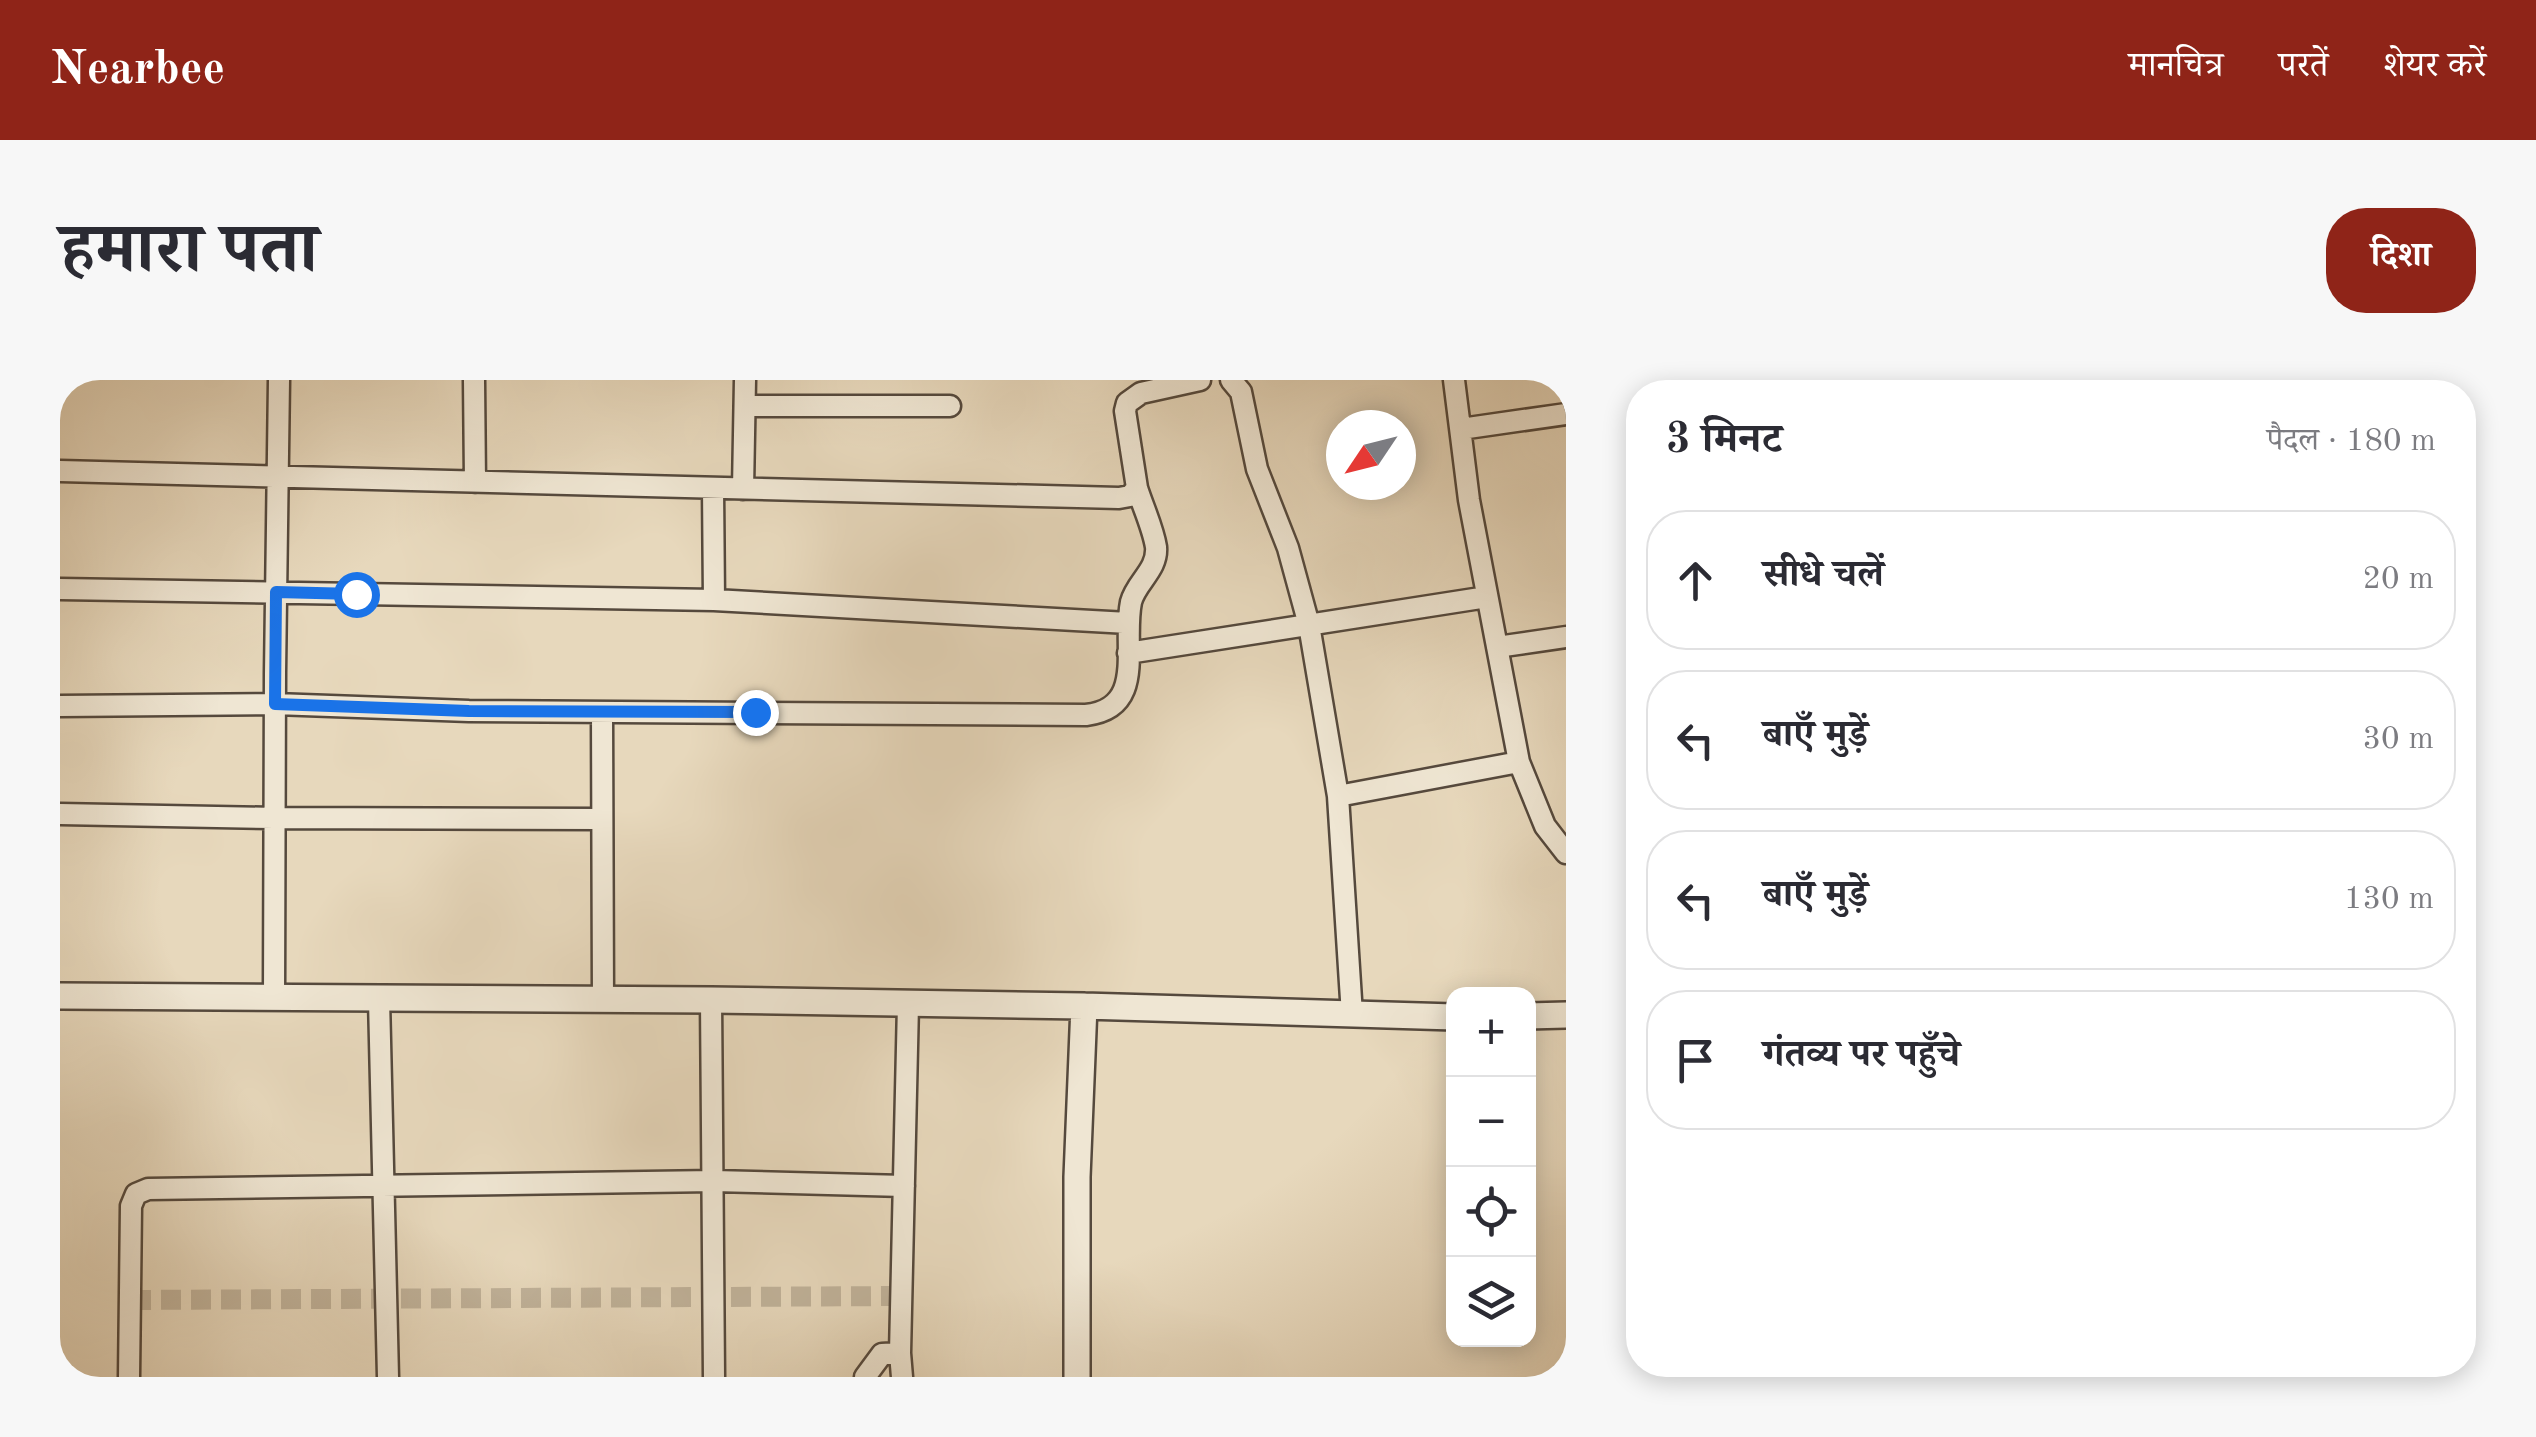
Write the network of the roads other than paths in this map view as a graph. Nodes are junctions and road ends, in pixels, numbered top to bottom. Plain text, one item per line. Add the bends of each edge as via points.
1 (279, 380) edge
2 (474, 380) edge
3 (745, 380) edge
4 (1200, 380) edge
5 (1230, 380) edge
6 (1454, 380) edge
7 (745, 406) junction
8 (950, 406) dead end
9 (1566, 414) edge
10 (1461, 429) junction
11 (60, 470) edge
12 (278, 478) junction
13 (475, 482) junction
14 (713, 488) junction
15 (743, 488) junction
16 (1137, 488) junction
17 (60, 589) edge
18 (276, 592) junction
19 (1487, 597) junction
20 (714, 600) junction
21 (1128, 623) junction
22 (1309, 625) junction
23 (1566, 638) edge
24 (1497, 646) junction
25 (1128, 654) junction
26 (275, 704) junction
27 (60, 706) edge
28 (602, 712) junction
29 (1519, 762) junction
30 (1338, 796) junction
31 (60, 814) edge
32 (274, 818) junction
33 (602, 819) junction
34 (1566, 853) edge
35 (60, 996) edge
36 (274, 998) junction
37 (380, 999) junction
38 (603, 1000) junction
39 (712, 1000) junction
40 (908, 1004) junction
41 (1084, 1006) junction
42 (1352, 1014) junction
43 (1566, 1015) edge
44 (1536, 1016) edge
45 (1446, 1017) edge
46 (714, 1181) junction
47 (384, 1185) junction
48 (904, 1186) junction
49 (900, 1353) junction
50 (128, 1377) edge
51 (388, 1377) edge
52 (714, 1377) edge
53 (865, 1377) edge
54 (902, 1377) edge
55 (1077, 1377) edge

1 - 12 street
2 - 13 street
3 - 7 street
4 - 16 street via 1141,393 1127,403
5 - 22 street via 1241,392 1257,469
6 - 10 street
7 - 8 street
7 - 15 street
9 - 10 street
10 - 19 street
11 - 12 street
12 - 13 street
12 - 18 street
13 - 14 street
14 - 15 street
14 - 20 street
15 - 16 street via 1119,498
16 - 21 street via 1156,551 1132,598
17 - 18 street
18 - 20 street
18 - 26 street
19 - 22 street
19 - 24 street
20 - 21 street
21 - 25 street
22 - 25 street
22 - 30 street
23 - 24 street
24 - 29 street
25 - 28 street via 1126,690 1116,705 1086,716
26 - 27 street
26 - 28 street
26 - 32 street
28 - 33 street
29 - 30 street
29 - 34 street via 1545,826
30 - 42 street
31 - 32 street
32 - 33 street
32 - 36 street
33 - 38 street
35 - 36 street
36 - 37 street
37 - 38 street
37 - 47 street
38 - 39 street
39 - 40 street
39 - 46 street
40 - 41 street
40 - 48 street
41 - 42 street
41 - 55 street
42 - 45 street
43 - 44 street
46 - 47 street
46 - 48 street
46 - 52 street
47 - 50 street via 148,1188 136,1194
47 - 51 street
48 - 49 street
49 - 53 street via 882,1354
49 - 54 street

